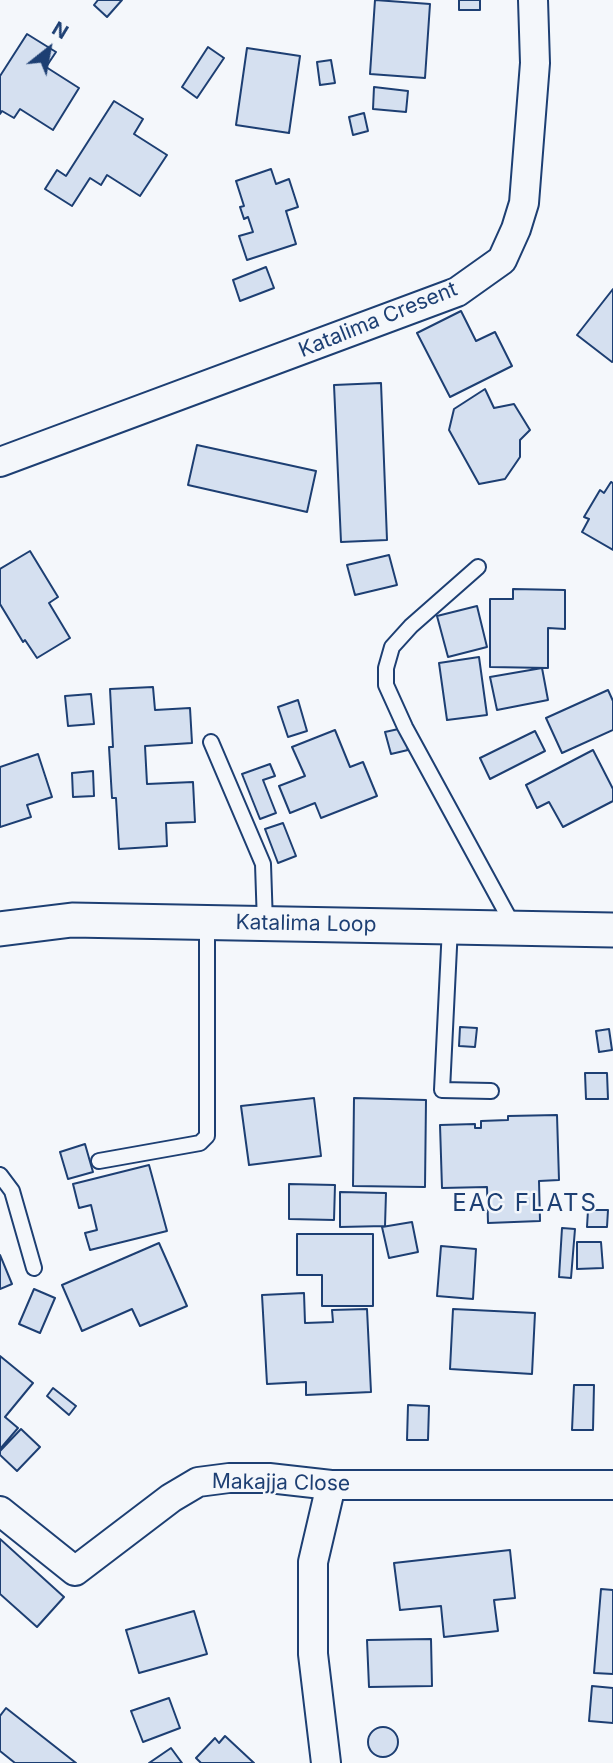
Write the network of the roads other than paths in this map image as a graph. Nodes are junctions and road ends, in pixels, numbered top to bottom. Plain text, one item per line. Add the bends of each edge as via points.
1 (533, 0) edge
2 (0, 462) edge
3 (478, 567) dead end
4 (211, 741) dead end
5 (207, 923) junction
6 (265, 924) junction
7 (450, 927) junction
8 (515, 928) junction
9 (0, 929) edge
10 (613, 930) edge
11 (491, 1091) dead end
12 (99, 1161) dead end
13 (0, 1175) edge
14 (34, 1268) dead end
15 (331, 1485) junction
16 (613, 1485) edge
17 (0, 1511) edge
18 (326, 1763) edge

1 - 2 street, Katalima Cresent via 534,63 524,202 502,260 457,292
3 - 8 lane via 392,647 386,685
4 - 6 lane via 263,864
5 - 6 street, Katalima Loop
5 - 9 street, Katalima Loop via 72,920
5 - 12 lane via 207,1136 200,1143
6 - 7 street, Katalima Loop
7 - 8 street, Katalima Loop
7 - 11 lane via 442,1090
8 - 10 street, Katalima Loop
13 - 14 lane via 12,1191
15 - 16 street, Makajja Close
15 - 17 street, Makajja Close via 255,1478 198,1482 171,1497 75,1571
15 - 18 street via 313,1562 313,1654

